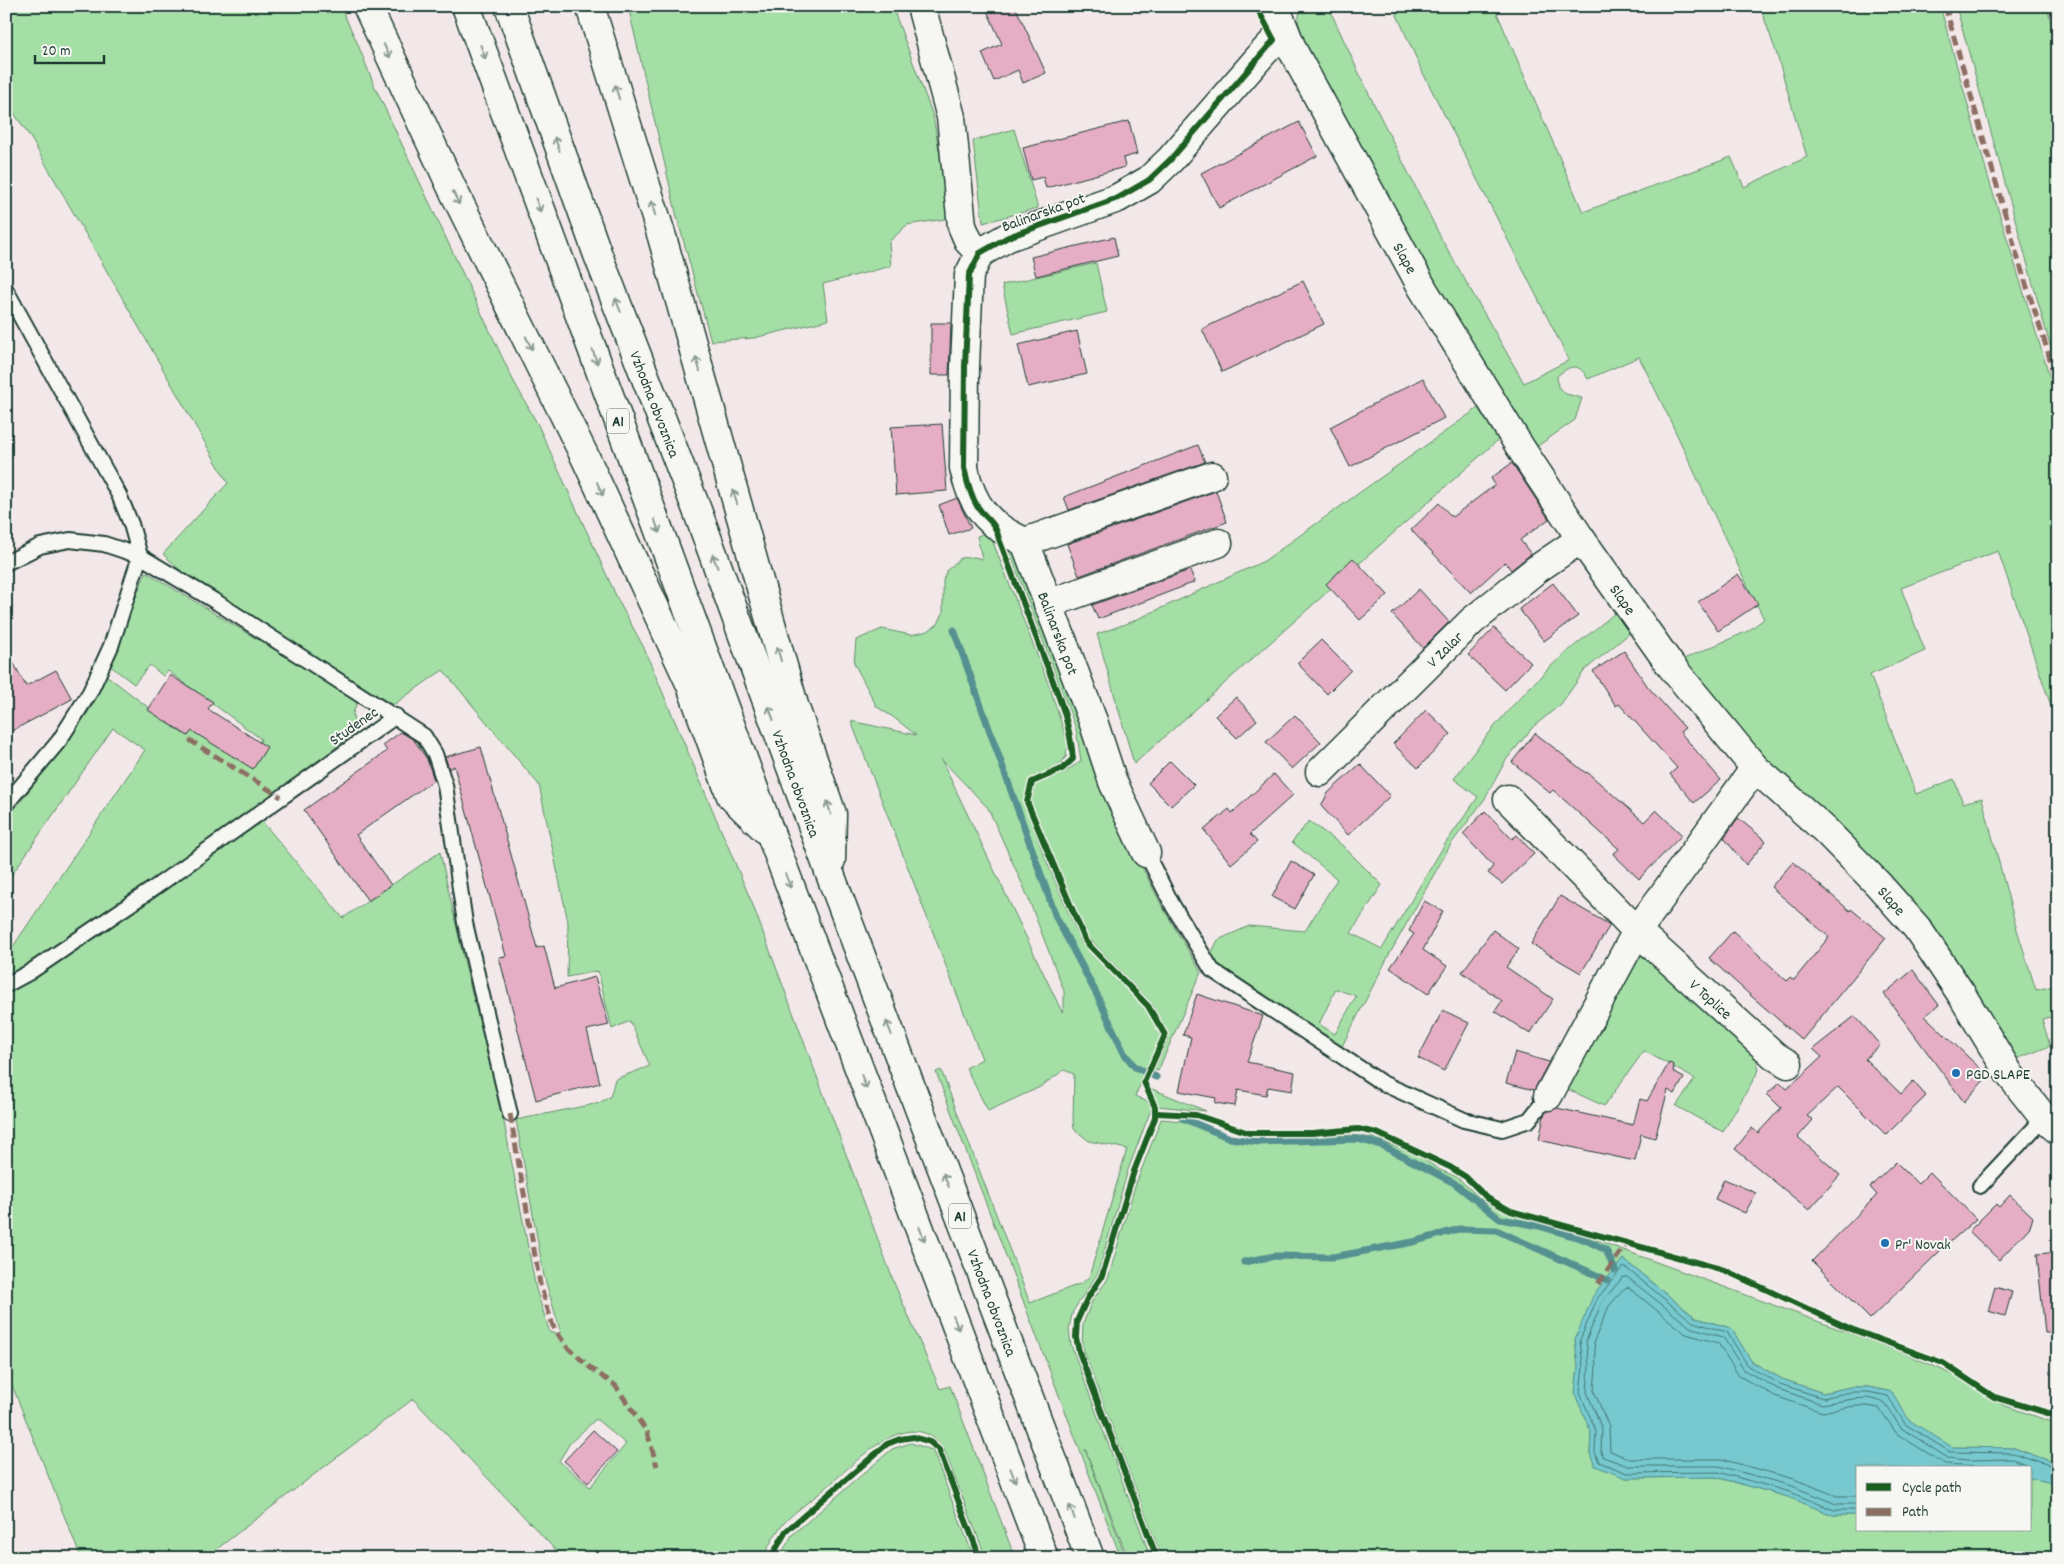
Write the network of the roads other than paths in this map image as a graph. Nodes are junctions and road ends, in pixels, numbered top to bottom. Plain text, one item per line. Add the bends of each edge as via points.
1 (367, 6) edge
2 (466, 6) edge
3 (509, 6) edge
4 (590, 6) edge
5 (921, 6) edge
6 (1283, 15) edge
7 (980, 253) junction
8 (6, 290) edge
9 (1212, 476) dead end
10 (1581, 539) junction
11 (1025, 542) junction
12 (1218, 543) dead end
13 (140, 556) junction
14 (6, 562) edge
15 (1048, 604) junction
16 (396, 716) junction
17 (1755, 768) junction
18 (1320, 772) dead end
19 (1508, 798) dead end
20 (6, 804) edge
21 (771, 835) junction
22 (1146, 853) joint
23 (830, 874) junction
24 (1637, 931) junction
25 (6, 985) edge
26 (1788, 1064) dead end
27 (1548, 1096) joint
28 (510, 1114) dead end
29 (2051, 1124) edge
30 (1980, 1186) dead end
31 (1044, 1558) edge
32 (1090, 1558) edge

1 -> 21 main road via 690,683 731,796
2 -> 21 main road, A1
23 -> 3 main road, Vzhodna obvoznica / A1 via 598,255
23 -> 4 main road via 832,814 794,705 662,237
5 - 7 main road via 951,117 962,226 969,242
6 - 7 main road, Balinarska pot via 1263,53 1149,180 1118,198 1008,237
6 - 10 main road, Slape via 1293,52 1423,289
7 - 11 main road via 969,275 964,468 971,495 983,514
8 - 13 lane via 118,495
9 - 11 main road
10 - 17 main road, Slape via 1671,666
10 - 18 main road, V Zalar via 1472,621
11 - 15 main road, Balinarska pot
12 - 15 main road
13 - 14 lane via 104,544 70,540 40,546
13 - 16 lane
13 - 20 lane via 111,646 90,692 59,741
15 - 22 main road, Balinarska pot via 1113,782
16 - 25 lane, Studenec via 154,888
16 - 28 lane, Studenec via 424,736 435,754 445,786 465,923
17 - 24 main road
17 - 29 main road, Slape via 1824,830 1917,928 2010,1076
19 - 24 main road, V Toplice
21 -> 31 main road, A1
22 - 27 lane via 1172,906 1212,970 1382,1083 1464,1120 1502,1130 1529,1120
32 -> 23 main road, Vzhodna obvoznica / A1
24 - 26 main road, V Toplice via 1775,1056
24 - 27 main road
29 - 30 lane

